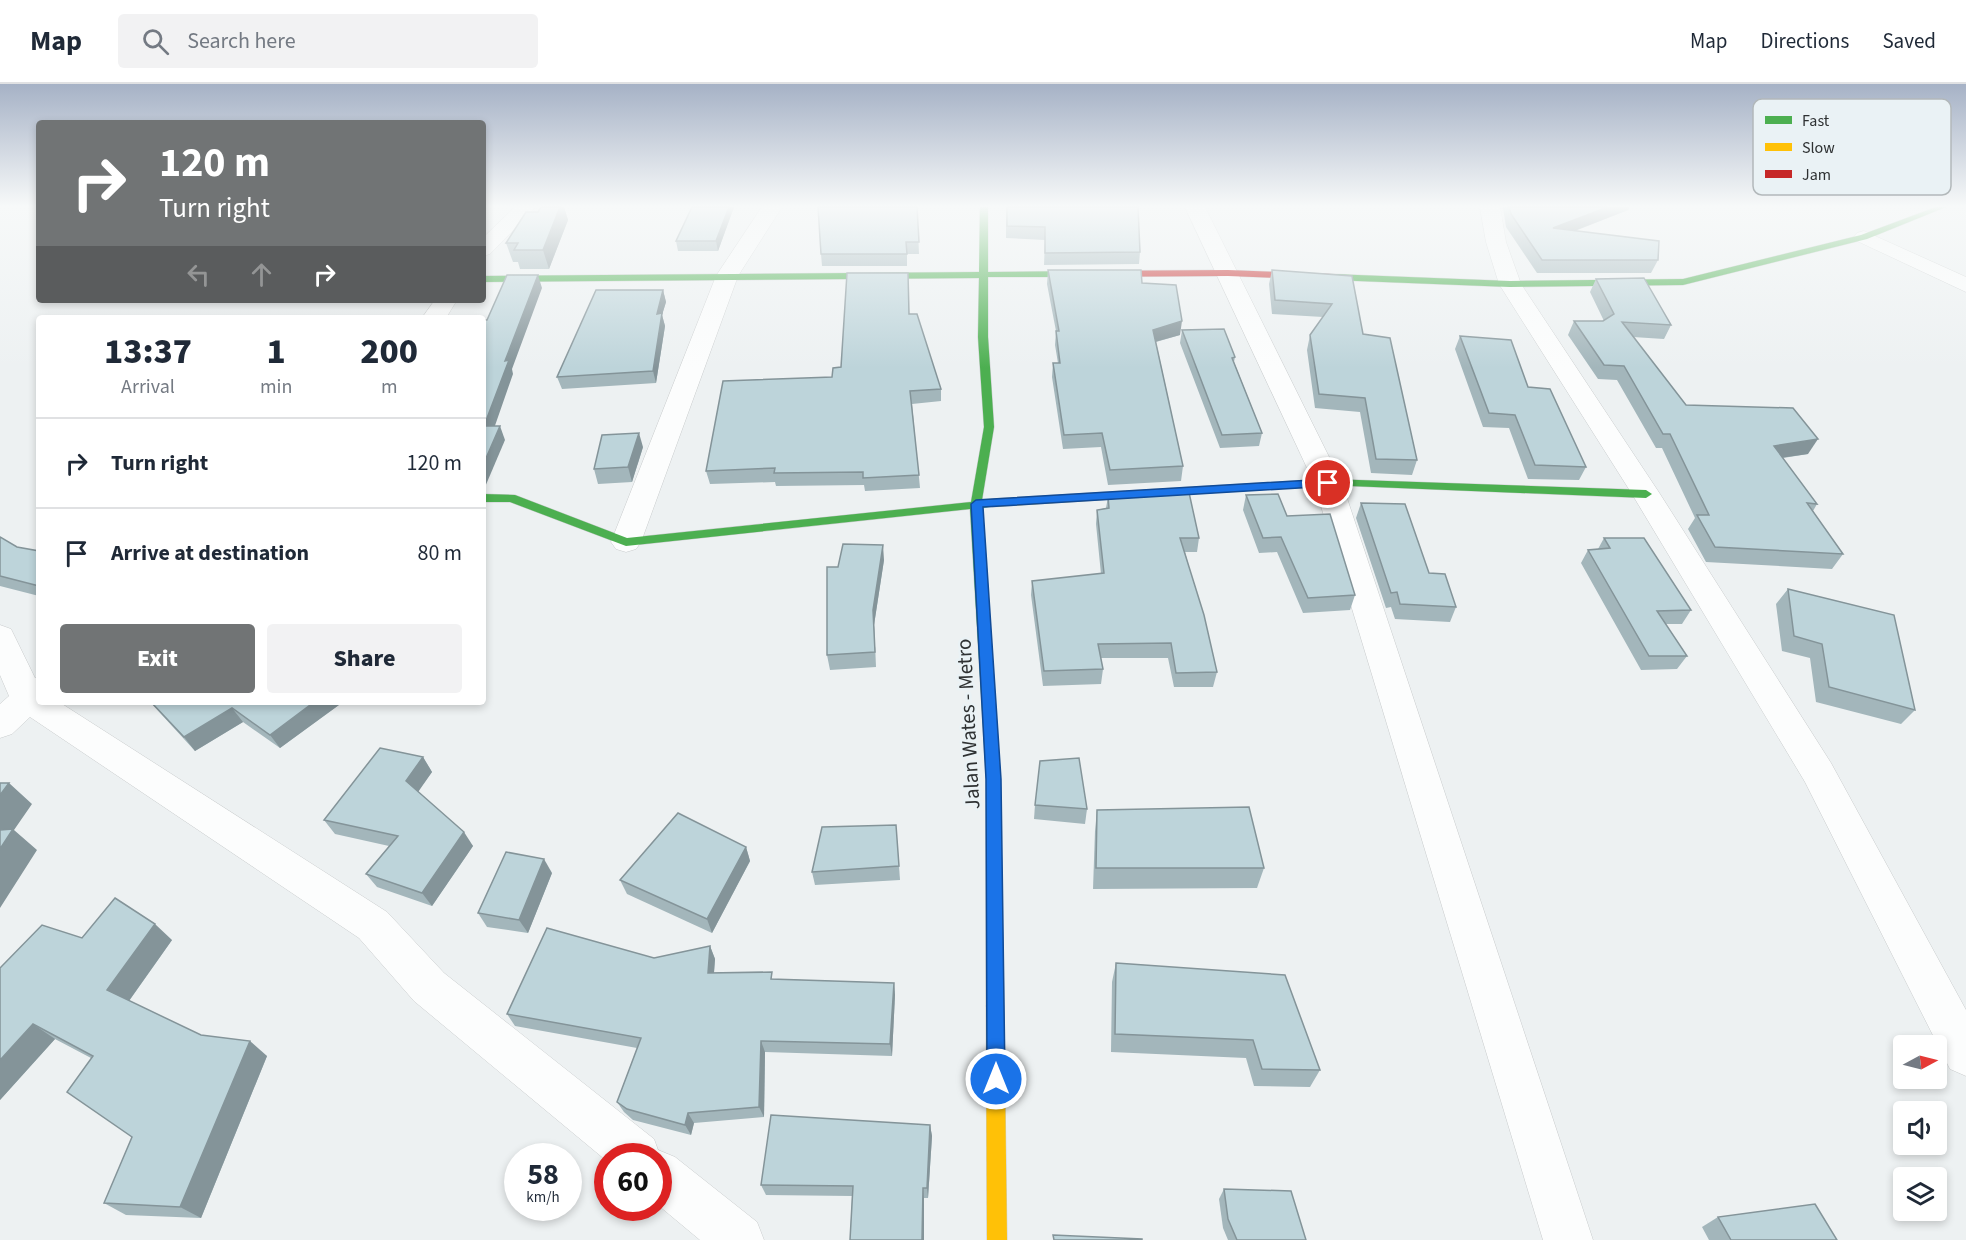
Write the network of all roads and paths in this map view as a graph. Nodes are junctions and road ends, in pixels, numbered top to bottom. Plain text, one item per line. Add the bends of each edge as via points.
1 (737, 261) edge
2 (982, 261) edge
3 (1222, 261) edge
4 (1502, 261) edge
5 (1768, 261) edge
6 (1915, 261) edge
7 (1228, 273) junction
8 (727, 276) junction
9 (982, 276) junction
10 (486, 279) edge
11 (1510, 284) junction
12 (1966, 285) edge
13 (1328, 483) junction
14 (1646, 494) junction
15 (486, 498) edge
16 (976, 504) junction
17 (626, 542) junction
18 (0, 638) edge
19 (22, 704) edge
20 (1966, 1054) edge
21 (621, 1143) edge
22 (672, 1185) edge
23 (739, 1240) edge
24 (997, 1240) edge
25 (1568, 1240) edge

1 - 8 street
2 - 9 street, Jalan Wates - Metro
3 - 7 street
4 - 11 street
5 - 11 street via 1683,282
6 - 12 street
7 - 9 street
7 - 11 street
7 - 13 street
8 - 9 street
8 - 10 street
8 - 17 street
9 - 16 street, Jalan Wates - Metro via 990,426
11 - 14 street
13 - 14 street
13 - 16 street
13 - 25 street
14 - 20 street via 1818,773
15 - 17 street via 511,498
16 - 17 street
16 - 24 street, Jalan Wates - Metro via 993,779
18 - 19 street
19 - 21 street via 373,925 429,987
22 - 23 street

